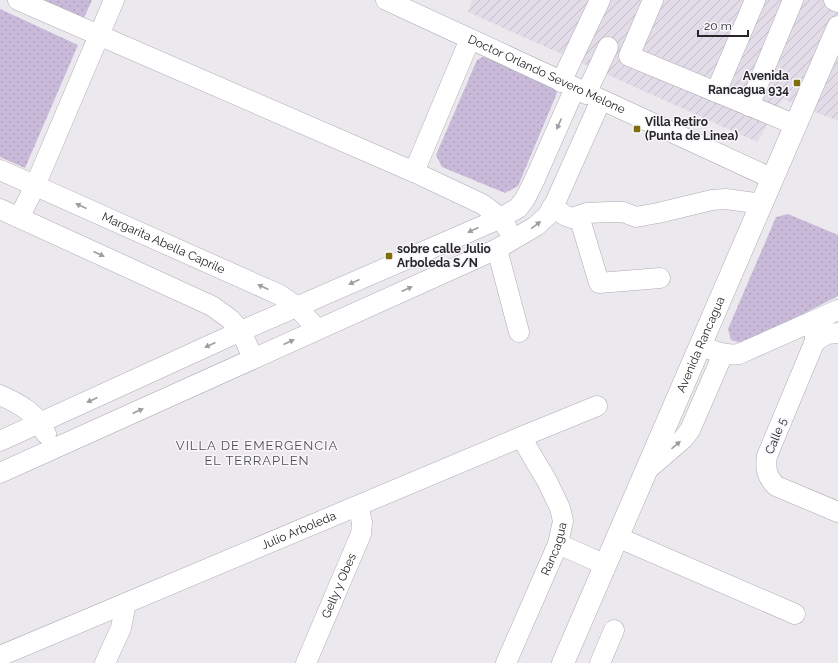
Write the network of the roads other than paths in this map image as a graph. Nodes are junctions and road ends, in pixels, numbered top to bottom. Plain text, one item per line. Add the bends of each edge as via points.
1 (18, 0) edge
2 (114, 0) edge
3 (386, 0) edge
4 (600, 0) edge
5 (653, 0) edge
6 (755, 0) edge
7 (793, 0) edge
8 (834, 0) edge
9 (838, 2) edge
10 (838, 27) edge
11 (99, 36) junction
12 (584, 36) junction
13 (470, 39) junction
14 (608, 47) junction
15 (629, 56) junction
16 (581, 91) junction
17 (716, 92) junction
18 (749, 106) junction
19 (796, 125) junction
20 (0, 170) edge
21 (414, 172) junction
22 (772, 179) junction
23 (35, 186) junction
24 (762, 204) junction
25 (552, 207) junction
26 (0, 209) edge
27 (579, 216) junction
28 (19, 218) junction
29 (501, 218) junction
30 (505, 244) junction
31 (660, 278) dead end
32 (297, 307) junction
33 (836, 317) edge
34 (811, 322) junction
35 (317, 329) junction
36 (241, 331) junction
37 (519, 332) dead end
38 (838, 333) edge
39 (815, 342) junction
40 (701, 346) junction
41 (723, 354) junction
42 (253, 358) junction
43 (0, 395) edge
44 (597, 406) dead end
45 (41, 423) junction
46 (520, 437) junction
47 (0, 441) edge
48 (53, 450) junction
49 (647, 470) junction
50 (0, 473) edge
51 (358, 506) junction
52 (838, 512) edge
53 (618, 537) junction
54 (558, 544) junction
55 (606, 565) junction
56 (126, 603) junction
57 (795, 614) dead end
58 (614, 630) dead end
59 (0, 656) edge
60 (105, 663) edge
61 (306, 663) edge
62 (506, 663) edge
63 (563, 663) edge
64 (600, 663) edge

1 - 11 street
2 - 11 street
3 - 13 street, Doctor Orlando Severo Melone
4 - 12 street
5 - 15 street
6 - 17 street
7 - 18 street
8 - 9 street
10 - 19 main road, Avenida Rancagua
11 - 21 street
11 - 23 street
12 - 14 street
12 - 16 street
13 - 16 street, Doctor Orlando Severo Melone
13 - 21 street
14 - 15 street
14 - 16 street
15 - 17 street
16 - 22 street, Doctor Orlando Severo Melone
16 - 25 street
16 -> 29 street via 525,199 518,208
17 - 18 street
18 - 19 street
19 - 22 main road, Avenida Rancagua
20 - 23 street, Margarita Abella Caprile
21 - 29 street via 482,204
22 - 24 main road, Avenida Rancagua
23 - 28 street
32 -> 23 street, Margarita Abella Caprile via 280,295
24 - 27 street via 726,199 636,217 623,212 587,213
24 - 40 main road, Avenida Rancagua
25 - 27 street via 572,218
30 -> 25 street via 536,226
26 - 28 street
27 - 31 street via 599,283
28 -> 36 street via 212,306
29 - 30 street
29 -> 32 street
35 -> 30 street
30 - 37 street
32 - 35 street, Margarita Abella Caprile
32 - 36 street
33 - 34 street
34 - 39 street
34 - 41 street via 739,354
42 -> 35 street
36 - 42 street
36 -> 45 street
38 - 39 street via 827,334
39 - 52 street, Calle 5 via 767,456 767,473 776,486
40 - 41 street
40 - 49 main road, Avenida Rancagua
49 -> 41 street via 690,430
48 -> 42 street
43 - 45 street via 26,408
44 - 46 street, Julio Arboleda
45 - 47 street
45 - 48 street
46 - 51 street, Julio Arboleda
46 - 54 street, Rancagua via 560,508 562,521
48 - 50 street
49 - 53 main road, Avenida Rancagua
51 - 56 street, Julio Arboleda
51 - 61 street, Gelly y Obes via 362,522 361,534
53 - 55 main road, Avenida Rancagua
53 - 57 street
54 - 55 street
54 - 62 street, Rancagua
55 - 63 main road, Avenida Rancagua
56 - 59 street, Julio Arboleda
56 - 60 street via 122,628
58 - 64 street

